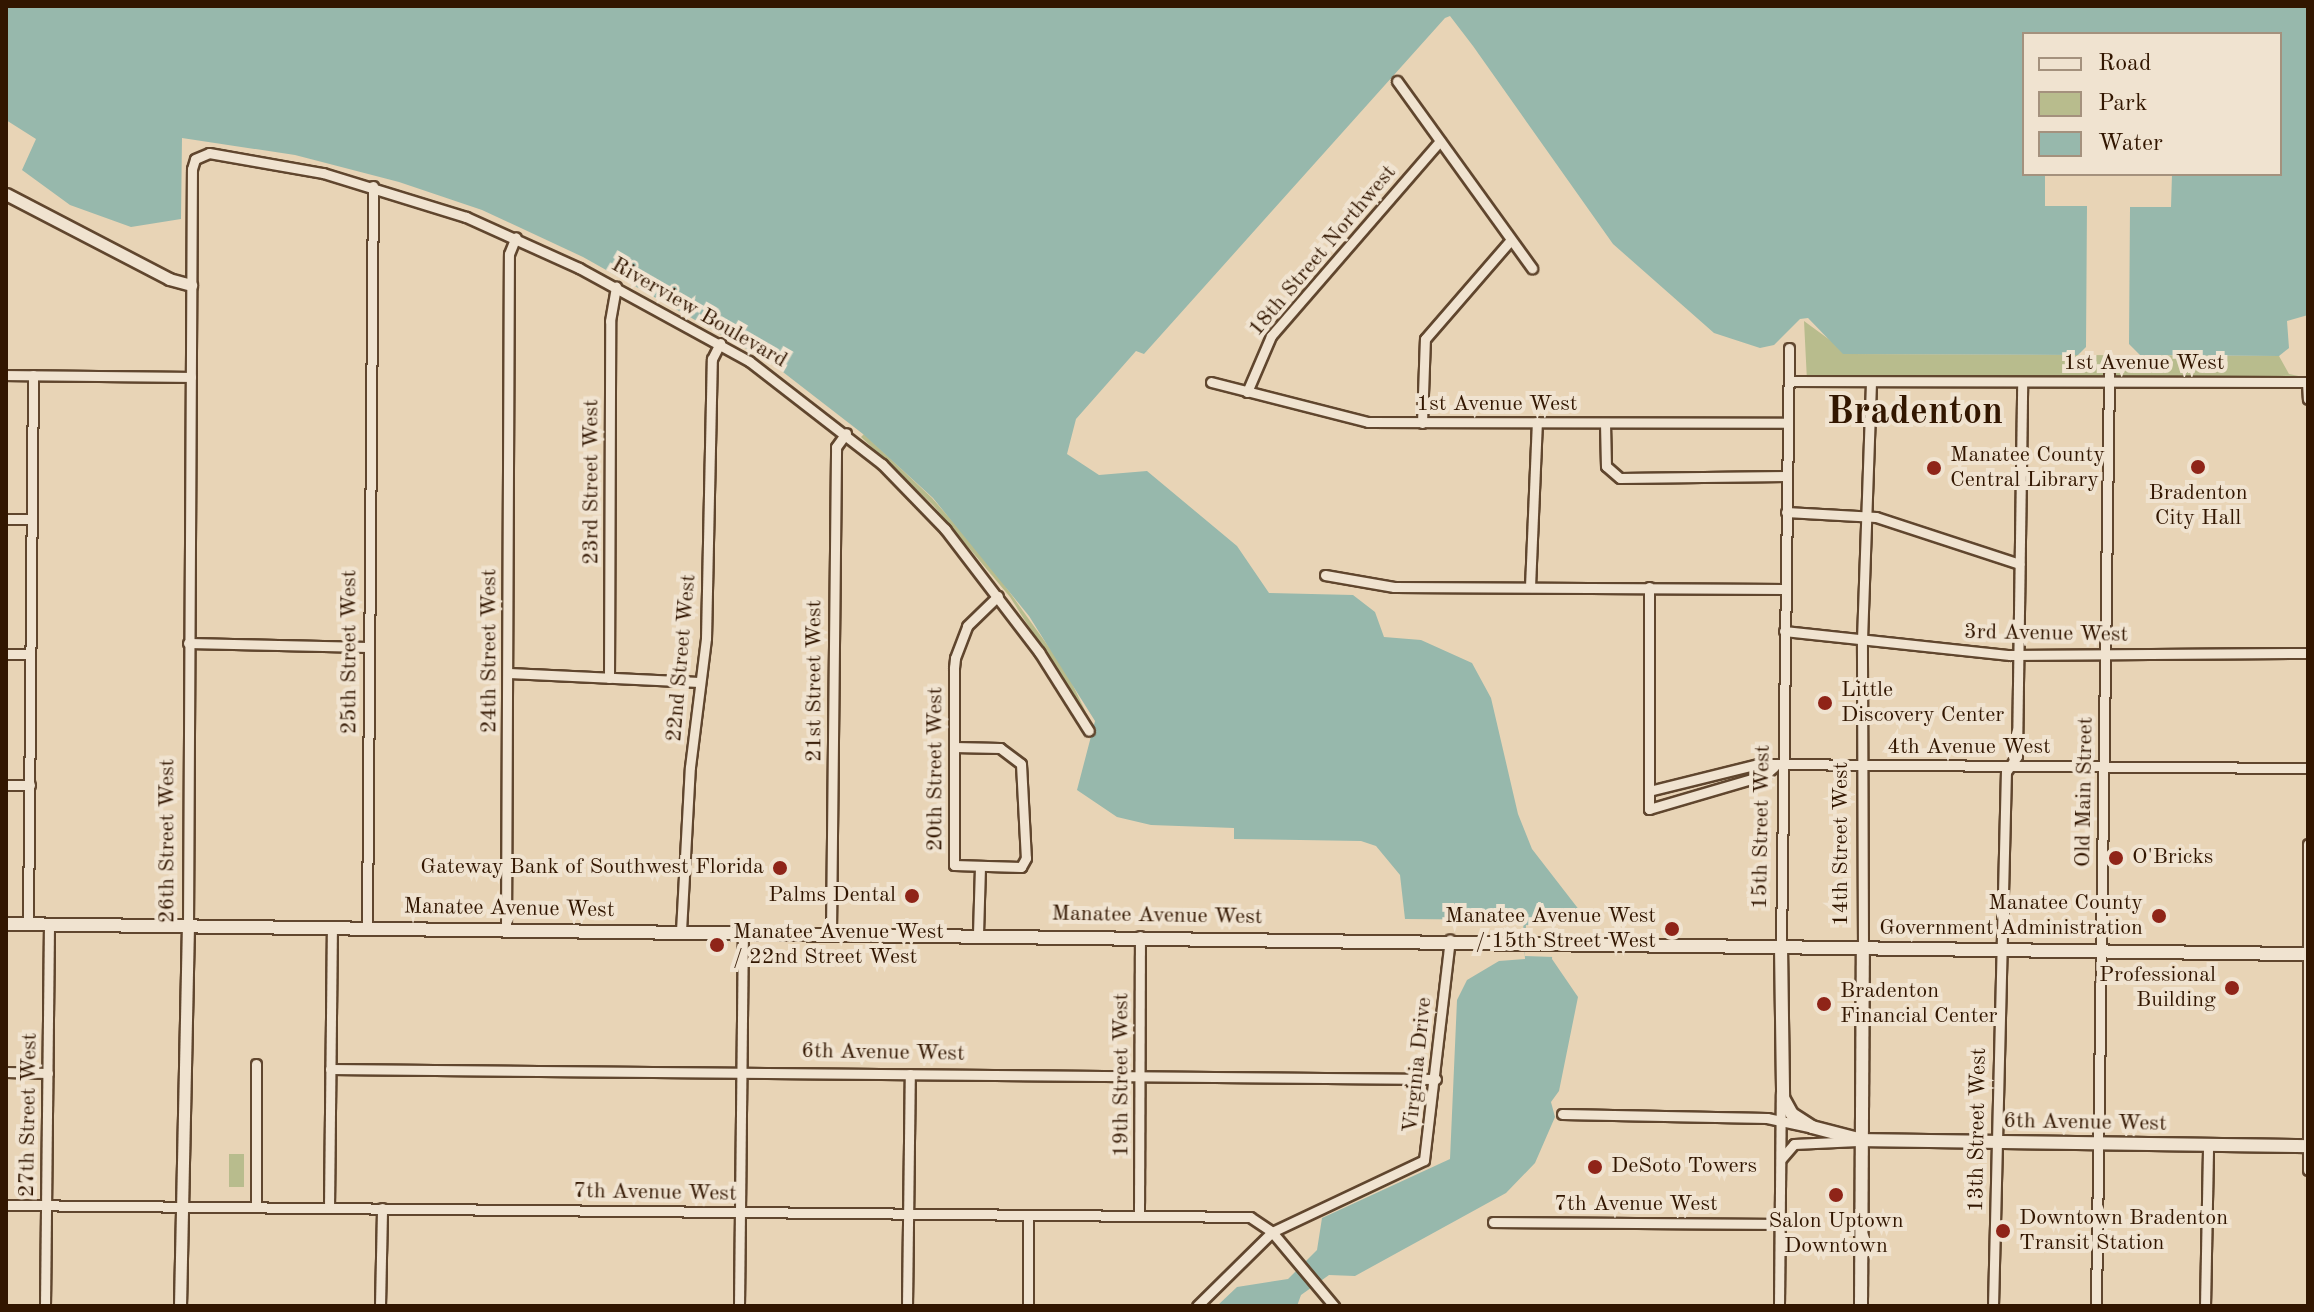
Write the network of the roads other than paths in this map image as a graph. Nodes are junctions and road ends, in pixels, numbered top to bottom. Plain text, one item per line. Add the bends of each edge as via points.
1 (1397, 81) dead end
2 (1440, 141) junction
3 (199, 156) joint
4 (373, 186) junction
5 (6, 194) edge
6 (516, 237) junction
7 (1510, 241) junction
8 (1532, 268) dead end
9 (191, 285) junction
10 (616, 287) junction
11 (720, 343) junction
12 (1789, 348) dead end
13 (6, 375) edge
14 (33, 375) junction
15 (191, 377) junction
16 (2109, 378) junction
17 (1789, 381) junction
18 (1211, 382) dead end
19 (1871, 382) junction
20 (2022, 382) junction
21 (2307, 382) edge
22 (1247, 392) junction
23 (2308, 399) edge
24 (1537, 422) junction
25 (1422, 423) junction
26 (1605, 423) junction
27 (1787, 423) junction
28 (846, 433) junction
29 (1786, 476) junction
30 (1786, 512) junction
31 (1865, 515) junction
32 (6, 519) edge
33 (32, 519) junction
34 (2020, 564) junction
35 (1325, 575) dead end
36 (1530, 587) junction
37 (1649, 587) junction
38 (1785, 589) junction
39 (998, 596) junction
40 (1784, 631) junction
41 (1862, 640) junction
42 (188, 643) junction
43 (368, 647) junction
44 (2308, 653) edge
45 (6, 654) edge
46 (30, 654) junction
47 (2106, 654) junction
48 (2019, 655) junction
49 (508, 673) junction
50 (609, 678) junction
51 (700, 682) junction
52 (1089, 731) dead end
53 (954, 747) junction
54 (2103, 765) junction
55 (1861, 766) junction
56 (1778, 767) junction
57 (2009, 767) junction
58 (2308, 768) edge
59 (6, 785) edge
60 (30, 785) junction
61 (1649, 800) junction
62 (2308, 844) edge
63 (980, 867) junction
64 (6, 924) edge
65 (28, 924) junction
66 (49, 925) junction
67 (188, 926) junction
68 (332, 927) junction
69 (367, 927) junction
70 (506, 929) junction
71 (681, 931) junction
72 (743, 931) junction
73 (831, 932) junction
74 (978, 934) junction
75 (1140, 936) junction
76 (1450, 940) junction
77 (1781, 946) junction
78 (1863, 947) junction
79 (2001, 948) junction
80 (2101, 950) junction
81 (2307, 954) edge
82 (256, 1064) dead end
83 (330, 1069) junction
84 (6, 1072) edge
85 (741, 1072) junction
86 (48, 1073) junction
87 (910, 1074) junction
88 (1140, 1075) junction
89 (1781, 1078) junction
90 (1436, 1079) junction
91 (1562, 1114) dead end
92 (1780, 1121) junction
93 (1812, 1127) junction
94 (1862, 1140) junction
95 (1995, 1142) junction
96 (2098, 1144) junction
97 (2208, 1145) junction
98 (2307, 1146) edge
99 (1779, 1167) junction
100 (2308, 1170) edge
101 (6, 1205) edge
102 (46, 1206) junction
103 (181, 1206) junction
104 (256, 1207) junction
105 (329, 1208) junction
106 (382, 1208) junction
107 (740, 1212) junction
108 (910, 1213) junction
109 (1028, 1215) junction
110 (1139, 1215) junction
111 (1493, 1222) dead end
112 (1779, 1224) junction
113 (1272, 1232) junction
114 (45, 1306) edge
115 (180, 1306) edge
116 (380, 1306) edge
117 (739, 1306) edge
118 (907, 1306) edge
119 (1028, 1306) edge
120 (1197, 1306) edge
121 (1334, 1306) edge
122 (1779, 1306) edge
123 (1861, 1306) edge
124 (1993, 1306) edge
125 (2096, 1306) edge
126 (2205, 1306) edge

1 - 2 street
2 - 7 street
2 - 22 street, 18th Street Northwest via 1271,336
3 - 4 street, Riverview Boulevard via 263,161
3 - 9 street, 26th Street West via 192,169
4 - 6 street, Riverview Boulevard
4 - 43 street, 25th Street West
5 - 9 street via 169,279
6 - 10 street, Riverview Boulevard
6 - 49 street, 24th Street West via 509,254
7 - 8 street
7 - 25 street via 1425,339
9 - 15 street, 26th Street West
10 - 11 street, Riverview Boulevard
10 - 50 street, 23rd Street West via 610,321
11 - 28 street, Riverview Boulevard
11 - 51 street, 22nd Street West via 711,380 708,592
12 - 17 street, 15th Street West
13 - 14 street
14 - 15 street
14 - 33 street
15 - 42 street, 26th Street West
16 - 20 street, 1st Avenue West
16 - 21 street, 1st Avenue West
16 - 47 street, Old Main Street
17 - 19 street, 1st Avenue West
17 - 27 street, 15th Street West
18 - 22 street, 1st Avenue West
19 - 20 street, 1st Avenue West
19 - 31 street, 14th Street West
20 - 34 street, 13th Street West
21 - 23 street
22 - 25 street, 1st Avenue West via 1353,420
24 - 25 street, 1st Avenue West
24 - 26 street, 1st Avenue West
24 - 36 street
26 - 27 street, 1st Avenue West
26 - 29 street via 1606,466 1613,475
27 - 29 street, 15th Street West
28 - 39 street, Riverview Boulevard via 927,510
28 - 73 street, 21st Street West via 836,447
29 - 30 street, 15th Street West
30 - 31 street
30 - 38 street, 15th Street West
31 - 34 street
31 - 41 street, 14th Street West
32 - 33 street
33 - 46 street
34 - 48 street, 13th Street West
35 - 36 street via 1394,587
36 - 37 street
37 - 38 street
37 - 61 street
38 - 40 street, 15th Street West
39 - 52 street, Riverview Boulevard
39 - 53 street, 20th Street West via 967,626 957,647
40 - 41 street, 3rd Avenue West
40 - 56 street, 15th Street West
41 - 48 street, 3rd Avenue West
41 - 55 street, 14th Street West
42 - 43 street
42 - 67 street, 26th Street West
43 - 69 street, 25th Street West
44 - 47 street, 3rd Avenue West
45 - 46 street
46 - 60 street
47 - 48 street, 3rd Avenue West
47 - 54 street, Old Main Street
48 - 57 street, 13th Street West via 2017,756
49 - 50 street
49 - 70 street, 24th Street West
50 - 51 street
51 - 71 street, 22nd Street West
53 - 63 street, 20th Street West via 954,865
53 - 63 street via 1000,748 1017,759 1024,772 1025,863 1016,868
54 - 57 street, 4th Avenue West
54 - 58 street, 4th Avenue West
54 - 80 street, Old Main Street
55 - 56 street, 4th Avenue West
55 - 57 street, 4th Avenue West
55 - 78 street, 14th Street West
56 - 61 street, 4th Avenue West via 1765,775
56 - 61 street, 4th Avenue West via 1738,766
56 - 77 street, 15th Street West
57 - 79 street, 13th Street West
59 - 60 street
60 - 65 street
62 - 81 street
63 - 74 street
64 - 65 main road, Manatee Avenue West
65 - 66 main road, Manatee Avenue West
66 - 67 main road, Manatee Avenue West
66 - 86 street, 27th Street West
67 - 68 main road, Manatee Avenue West
67 - 103 street, 26th Street West
68 - 69 main road, Manatee Avenue West
68 - 83 street
69 - 70 main road, Manatee Avenue West
70 - 71 main road, Manatee Avenue West
71 - 72 main road, Manatee Avenue West
72 - 73 main road, Manatee Avenue West
72 - 85 street
73 - 74 main road, Manatee Avenue West
74 - 75 main road, Manatee Avenue West
75 - 76 main road, Manatee Avenue West
75 - 88 street, 19th Street West
76 - 77 main road, Manatee Avenue West
76 - 90 street, Virginia Drive
77 - 78 main road, Manatee Avenue West
77 - 89 main road, 15th Street West
78 - 79 main road, Manatee Avenue West
78 - 94 main road, 14th Street West
79 - 80 main road, Manatee Avenue West
79 - 95 street, 13th Street West
80 - 81 main road, Manatee Avenue West
80 - 96 street, Old Main Street
81 - 98 street
82 - 104 street
83 - 85 street, 6th Avenue West
83 - 105 street
84 - 86 street
85 - 87 street, 6th Avenue West
85 - 107 street
86 - 102 street, 27th Street West
87 - 88 street, 6th Avenue West
87 - 108 street
88 - 90 street, 6th Avenue West
88 - 110 street, 19th Street West
89 - 92 street, 15th Street West
89 - 93 main road via 1787,1108
90 - 113 street, Virginia Drive via 1424,1160
91 - 92 street, 6th Avenue West
92 - 93 street, 6th Avenue West
92 - 99 street, 15th Street West
93 - 94 main road, 6th Avenue West
94 - 95 main road, 6th Avenue West
94 - 99 street, 6th Avenue West via 1794,1144
94 - 123 main road, 14th Street West
95 - 96 main road, 6th Avenue West
95 - 124 street, 13th Street West
96 - 97 main road, 6th Avenue West
96 - 125 street, Old Main Street
97 - 98 main road, 6th Avenue West
97 - 126 street
98 - 100 street
99 - 112 street, 15th Street West
101 - 102 street, 7th Avenue West
102 - 103 street, 7th Avenue West
102 - 114 street, 27th Street West
103 - 104 street, 7th Avenue West
103 - 115 street, 26th Street West
104 - 105 street, 7th Avenue West
105 - 106 street, 7th Avenue West
106 - 107 street, 7th Avenue West
106 - 116 street
107 - 108 street, 7th Avenue West
107 - 117 street
108 - 109 street, 7th Avenue West
108 - 118 street
109 - 110 street, 7th Avenue West
109 - 119 street
110 - 113 street, 7th Avenue West via 1250,1217
111 - 112 street, 7th Avenue West
112 - 122 street, 15th Street West
113 - 120 street, Virginia Drive
113 - 121 street, 7th Avenue West

